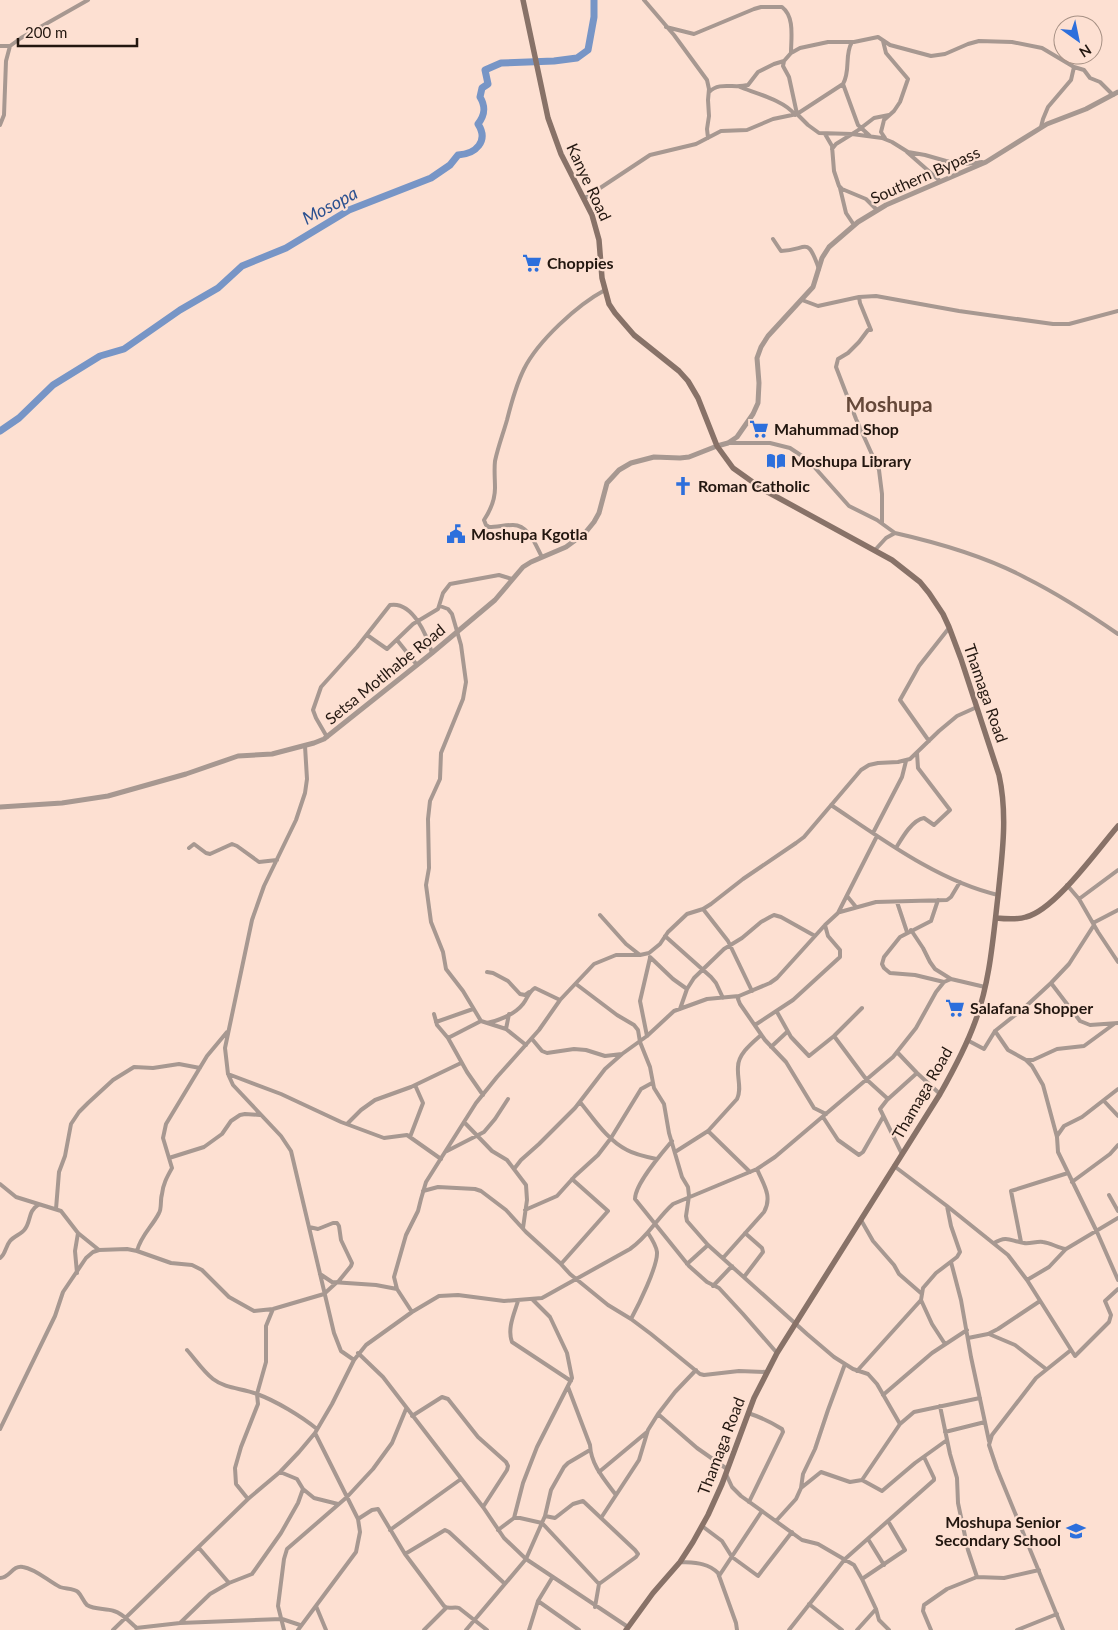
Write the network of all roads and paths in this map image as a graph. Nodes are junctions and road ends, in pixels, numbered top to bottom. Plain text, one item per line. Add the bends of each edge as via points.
1 (88, 0) edge
2 (523, 0) edge
3 (644, 0) edge
4 (650, 0) edge
5 (651, 9) junction
6 (666, 27) junction
7 (883, 41) junction
8 (852, 42) junction
9 (0, 46) edge
10 (10, 46) junction
11 (791, 53) junction
12 (784, 62) junction
13 (1074, 67) junction
14 (6, 69) junction
15 (0, 71) edge
16 (843, 84) junction
17 (738, 87) junction
18 (709, 92) junction
19 (1115, 94) edge
20 (796, 114) junction
21 (889, 115) junction
22 (0, 125) edge
23 (1041, 127) junction
24 (862, 128) junction
25 (825, 134) junction
26 (852, 134) junction
27 (870, 136) junction
28 (708, 138) junction
29 (886, 139) junction
30 (832, 150) junction
31 (905, 150) junction
32 (986, 162) junction
33 (940, 181) junction
34 (839, 186) junction
35 (585, 198) junction
36 (877, 210) junction
37 (854, 226) junction
38 (772, 239) dead end
39 (819, 269) junction
40 (605, 290) junction
41 (860, 296) junction
42 (802, 300) junction
43 (1118, 311) edge
44 (728, 443) junction
45 (717, 446) junction
46 (882, 523) junction
47 (895, 533) junction
48 (875, 550) junction
49 (542, 557) junction
50 (512, 580) junction
51 (440, 606) junction
52 (417, 621) junction
53 (949, 627) junction
54 (458, 632) junction
55 (1118, 634) edge
56 (367, 635) junction
57 (397, 640) junction
58 (432, 654) junction
59 (417, 665) junction
60 (977, 707) junction
61 (327, 737) junction
62 (929, 741) junction
63 (305, 746) junction
64 (917, 753) junction
65 (906, 761) junction
66 (831, 805) junction
67 (0, 808) edge
68 (1118, 826) edge
69 (875, 834) junction
70 (188, 848) dead end
71 (896, 848) junction
72 (277, 860) junction
73 (1118, 870) edge
74 (960, 882) junction
75 (1067, 885) junction
76 (998, 895) junction
77 (847, 896) junction
78 (1079, 899) junction
79 (938, 900) junction
80 (897, 902) junction
81 (856, 907) junction
82 (702, 909) junction
83 (1116, 910) edge
84 (838, 913) junction
85 (1118, 915) edge
86 (600, 916) dead end
87 (996, 918) junction
88 (1094, 924) junction
89 (825, 925) junction
90 (909, 931) junction
91 (665, 936) junction
92 (815, 936) junction
93 (730, 945) junction
94 (646, 954) junction
95 (640, 955) junction
96 (650, 958) junction
97 (1118, 962) edge
98 (703, 969) junction
99 (487, 972) dead end
100 (951, 979) junction
101 (944, 982) junction
102 (1051, 983) junction
103 (576, 984) junction
104 (984, 987) junction
105 (687, 989) junction
106 (752, 991) junction
107 (529, 992) junction
108 (739, 996) junction
109 (723, 998) junction
110 (560, 1000) junction
111 (680, 1008) junction
112 (862, 1008) dead end
113 (473, 1009) junction
114 (777, 1012) junction
115 (434, 1014) dead end
116 (510, 1014) junction
117 (481, 1021) junction
118 (436, 1022) junction
119 (487, 1023) junction
120 (1116, 1023) edge
121 (755, 1026) junction
122 (506, 1029) junction
123 (228, 1030) junction
124 (995, 1031) junction
125 (788, 1032) junction
126 (761, 1035) junction
127 (647, 1036) junction
128 (834, 1036) junction
129 (448, 1038) junction
130 (532, 1039) junction
131 (967, 1040) junction
132 (640, 1042) junction
133 (526, 1045) junction
134 (772, 1048) junction
135 (898, 1052) junction
136 (622, 1054) junction
137 (1026, 1060) junction
138 (462, 1063) junction
139 (200, 1068) junction
140 (917, 1073) junction
141 (228, 1074) junction
142 (866, 1079) junction
143 (652, 1083) junction
144 (415, 1085) junction
145 (1118, 1089) edge
146 (940, 1094) junction
147 (483, 1095) junction
148 (508, 1098) dead end
149 (888, 1099) junction
150 (1104, 1101) junction
151 (580, 1102) junction
152 (260, 1115) junction
153 (825, 1115) junction
154 (1118, 1116) edge
155 (883, 1117) junction
156 (464, 1122) junction
157 (347, 1124) junction
158 (708, 1131) junction
159 (479, 1136) junction
160 (410, 1137) junction
161 (1057, 1137) junction
162 (611, 1138) junction
163 (672, 1141) junction
164 (1118, 1145) edge
165 (675, 1152) junction
166 (444, 1153) junction
167 (902, 1154) junction
168 (169, 1158) junction
169 (441, 1159) junction
170 (657, 1159) junction
171 (894, 1166) junction
172 (757, 1168) junction
173 (514, 1169) junction
174 (750, 1172) junction
175 (1068, 1173) junction
176 (572, 1179) junction
177 (1072, 1182) junction
178 (0, 1184) edge
179 (423, 1191) junction
180 (1109, 1195) dead end
181 (689, 1196) junction
182 (38, 1205) junction
183 (947, 1206) junction
184 (56, 1209) junction
185 (525, 1210) junction
186 (1118, 1211) edge
187 (1118, 1218) edge
188 (861, 1220) junction
189 (656, 1224) junction
190 (309, 1227) junction
191 (524, 1229) junction
192 (1097, 1232) junction
193 (648, 1233) junction
194 (745, 1233) junction
195 (78, 1234) junction
196 (1021, 1242) junction
197 (994, 1243) junction
198 (708, 1245) junction
199 (1066, 1249) junction
200 (99, 1250) junction
201 (138, 1251) junction
202 (0, 1258) edge
203 (722, 1258) junction
204 (951, 1262) junction
205 (560, 1264) junction
206 (688, 1264) junction
207 (732, 1266) junction
208 (77, 1273) junction
209 (320, 1274) junction
210 (744, 1277) junction
211 (577, 1280) junction
212 (1027, 1280) junction
213 (1118, 1280) edge
214 (337, 1282) junction
215 (713, 1286) junction
216 (397, 1289) junction
217 (1118, 1289) edge
218 (324, 1294) junction
219 (922, 1294) junction
220 (532, 1300) junction
221 (921, 1300) junction
222 (518, 1301) junction
223 (1040, 1301) junction
224 (273, 1309) junction
225 (412, 1312) junction
226 (632, 1319) junction
227 (796, 1323) junction
228 (967, 1330) junction
229 (988, 1334) junction
230 (968, 1338) junction
231 (945, 1344) junction
232 (187, 1350) dead end
233 (1071, 1350) junction
234 (358, 1353) junction
235 (777, 1353) junction
236 (354, 1360) junction
237 (845, 1364) junction
238 (1046, 1369) junction
239 (696, 1370) junction
240 (857, 1371) junction
241 (767, 1372) junction
242 (571, 1381) junction
243 (568, 1387) junction
244 (257, 1394) junction
245 (883, 1395) junction
246 (980, 1398) junction
247 (940, 1406) junction
248 (406, 1409) junction
249 (748, 1413) junction
250 (658, 1414) junction
251 (412, 1416) junction
252 (986, 1422) junction
253 (900, 1424) junction
254 (0, 1429) edge
255 (318, 1429) junction
256 (648, 1430) junction
257 (945, 1432) junction
258 (315, 1434) junction
259 (947, 1440) junction
260 (990, 1441) junction
261 (590, 1450) junction
262 (924, 1457) junction
263 (727, 1471) junction
264 (280, 1472) junction
265 (599, 1472) junction
266 (461, 1479) junction
267 (862, 1480) junction
268 (801, 1488) junction
269 (303, 1489) junction
270 (616, 1495) junction
271 (347, 1498) junction
272 (248, 1499) junction
273 (748, 1502) junction
274 (339, 1504) junction
275 (483, 1507) junction
276 (762, 1511) junction
277 (545, 1516) junction
278 (514, 1518) junction
279 (601, 1518) junction
280 (358, 1519) junction
281 (776, 1520) junction
282 (888, 1521) junction
283 (542, 1523) junction
284 (702, 1526) junction
285 (390, 1530) junction
286 (498, 1530) junction
287 (792, 1532) junction
288 (868, 1538) junction
289 (199, 1548) junction
290 (405, 1554) junction
291 (732, 1558) junction
292 (526, 1559) junction
293 (845, 1559) junction
294 (680, 1562) junction
295 (884, 1565) junction
296 (1038, 1570) junction
297 (719, 1576) junction
298 (977, 1577) junction
299 (0, 1578) edge
300 (552, 1578) junction
301 (862, 1579) junction
302 (229, 1583) junction
303 (504, 1584) junction
304 (599, 1584) junction
305 (538, 1601) junction
306 (809, 1604) junction
307 (316, 1606) junction
308 (595, 1606) junction
309 (446, 1608) junction
310 (876, 1609) junction
311 (1057, 1614) junction
312 (126, 1617) junction
313 (282, 1619) junction
314 (474, 1620) junction
315 (180, 1623) junction
316 (300, 1625) junction
317 (138, 1629) edge
318 (627, 1629) edge
319 (113, 1630) edge
320 (284, 1630) edge
321 (298, 1630) edge
322 (326, 1630) edge
323 (424, 1630) edge
324 (466, 1630) edge
325 (488, 1630) edge
326 (529, 1630) edge
327 (579, 1630) edge
328 (737, 1630) edge
329 (789, 1630) edge
330 (842, 1630) edge
331 (857, 1630) edge
332 (889, 1630) edge
333 (931, 1630) edge
334 (1017, 1630) edge
335 (1063, 1630) edge

1 - 10 street
2 - 35 main road, Kanye Road via 548,118 556,143
3 - 5 street
4 - 5 street
5 - 6 street
6 - 11 street via 694,34 761,7 782,7 791,22
6 - 18 street via 704,74
7 - 8 street via 878,37
7 - 13 street via 931,56 974,42 1012,42 1042,48
7 - 21 street via 886,53 908,79 900,102
8 - 11 street via 828,42
8 - 16 street via 847,52
9 - 10 street
10 - 14 street
11 - 12 street
12 - 17 street via 765,68 748,85
12 - 20 street
13 - 19 street via 1084,70 1090,78
13 - 23 street via 1069,84 1048,107
14 - 15 street
14 - 22 street via 4,115
16 - 20 street
16 - 24 street
17 - 18 street via 720,86
17 - 20 street
18 - 28 street
19 - 23 street, Southern Bypass
20 - 25 street via 815,131
20 - 28 street via 747,130 721,131
21 - 24 street via 874,118
21 - 29 street via 881,129
23 - 32 street, Southern Bypass
24 - 26 street
24 - 27 street
25 - 26 street
25 - 30 street
26 - 27 street
26 - 30 street
27 - 29 street
28 - 35 street via 647,157
29 - 31 street
30 - 34 street
31 - 32 street via 954,163
31 - 33 street
32 - 33 street, Southern Bypass
33 - 36 street, Southern Bypass
34 - 36 street via 866,199
34 - 37 street via 846,212
35 - 40 main road, Kanye Road via 596,228
36 - 37 street, Southern Bypass
37 - 39 street, Southern Bypass via 829,247
38 - 39 street via 781,251 810,248
39 - 42 street, Southern Bypass via 813,287
40 - 45 main road, Kanye Road via 609,304 622,323 688,381
40 - 49 street via 571,314 529,361 521,375 495,461 495,493 485,523 489,527 512,525 523,528
41 - 42 street via 818,306
41 - 43 street via 885,297 1052,324 1069,324
41 - 46 street via 871,330 838,359 836,367 879,470
42 - 44 street, Southern Bypass via 761,347 757,358 758,403 737,437
44 - 45 street
44 - 46 street via 765,442 790,448 808,460 849,506
45 - 48 main road, Thamaga Road via 733,468 764,490
45 - 49 street, Setsa Motlhabe Road via 689,457 654,457 619,470 607,483 599,513 585,533 566,547
46 - 47 street
47 - 48 street
47 - 55 street via 958,550 1021,575
48 - 53 main road, Thamaga Road via 920,582
49 - 50 street, Setsa Motlhabe Road via 523,568
50 - 51 street via 499,575 454,582 442,593
50 - 54 street, Setsa Motlhabe Road via 495,600
51 - 52 street
51 - 54 street via 450,612
52 - 56 street via 406,610 393,604
52 - 57 street
52 - 58 street via 424,629
53 - 60 main road, Thamaga Road
53 - 62 street via 919,666 900,700
54 - 58 street, Setsa Motlhabe Road
54 - 113 street via 466,689 441,753 440,779 430,802 426,885 431,922 443,952 445,967
56 - 57 street via 385,649
56 - 61 street via 321,687 314,714
57 - 59 street
58 - 59 street, Setsa Motlhabe Road
59 - 61 street, Setsa Motlhabe Road
60 - 62 street via 957,716
60 - 76 main road, Thamaga Road via 1003,794 1004,840
61 - 63 street, Setsa Motlhabe Road
62 - 64 street
63 - 67 street, Setsa Motlhabe Road via 272,754 238,756 108,796
63 - 72 street via 305,793
64 - 65 street
64 - 71 street via 918,768 950,810 934,825 920,819
65 - 66 street via 869,765 853,778
65 - 69 street via 902,777
66 - 69 street
66 - 82 street via 804,837
68 - 75 main road
69 - 71 street
69 - 77 street
70 - 72 street via 194,844 210,854 232,844 259,862
71 - 74 street
72 - 123 street via 252,920
73 - 78 street
74 - 76 street
74 - 79 street via 949,899
75 - 78 street
75 - 87 main road via 1036,914 1017,919
76 - 87 main road, Thamaga Road
77 - 81 street
77 - 84 street
78 - 88 street
79 - 80 street
79 - 90 street via 931,921
80 - 81 street via 876,902
80 - 90 street
81 - 84 street
82 - 91 street via 688,914
82 - 93 street
83 - 85 street
83 - 88 street
84 - 89 street
86 - 95 street
87 - 104 main road, Thamaga Road
88 - 97 street
88 - 102 street via 1069,964
89 - 92 street
89 - 114 street via 828,936 840,950 840,957
90 - 100 street via 936,969
90 - 101 street via 884,957 884,968 890,974 915,975
91 - 94 street
91 - 98 street
92 - 93 street via 774,916
92 - 106 street via 777,978
93 - 98 street
93 - 106 street
94 - 95 street
94 - 96 street
95 - 103 street via 616,955 600,961
96 - 105 street
96 - 127 street via 640,1001
98 - 105 street
98 - 109 street via 716,983
99 - 107 street via 508,981 520,994
100 - 101 street
100 - 104 street
101 - 135 street
102 - 120 street via 1080,1021 1090,1025
102 - 124 street
103 - 110 street
103 - 132 street via 634,1025
104 - 131 main road, Thamaga Road
105 - 111 street
106 - 108 street
107 - 110 street via 538,988
107 - 116 street via 522,1005
108 - 109 street
108 - 121 street via 740,1004
109 - 111 street via 707,999
110 - 130 street
111 - 127 street
112 - 128 street
113 - 117 street
113 - 118 street
114 - 121 street
114 - 125 street
115 - 118 street
116 - 119 street
116 - 122 street
117 - 119 street
117 - 129 street
118 - 129 street
119 - 122 street
120 - 137 street via 1084,1046 1057,1049
121 - 126 street
122 - 133 street
123 - 139 street
123 - 141 street via 225,1048
124 - 131 street via 984,1048
124 - 137 street via 1008,1050
125 - 128 street via 809,1056
125 - 134 street
126 - 134 street
126 - 158 street via 740,1060 738,1096
127 - 132 street
128 - 142 street
129 - 138 street
130 - 133 street
130 - 136 street via 547,1053 574,1049 605,1056
131 - 146 main road, Thamaga Road
132 - 136 street
132 - 143 street via 650,1067
133 - 147 street
134 - 153 street via 786,1062 814,1108
135 - 140 street
135 - 142 street
136 - 151 street via 600,1075
137 - 161 street via 1043,1085
138 - 144 street
138 - 147 street
139 - 168 street via 166,1124 163,1138
139 - 184 street via 179,1064 134,1067 113,1080 84,1108 71,1124
140 - 146 street
140 - 149 street
141 - 152 street via 233,1085
141 - 157 street
142 - 149 street
142 - 153 street
143 - 162 street via 641,1089
143 - 163 street via 664,1104
144 - 157 street via 375,1100
144 - 160 street via 423,1103
145 - 150 street
146 - 167 main road, Thamaga Road
147 - 156 street
148 - 159 street via 490,1127
149 - 155 street via 880,1109
150 - 154 street
150 - 161 street via 1064,1126
151 - 162 street
151 - 173 street
152 - 168 street via 243,1114 204,1147
152 - 190 street via 281,1136 291,1152
153 - 155 street via 838,1140 859,1155
153 - 172 street via 783,1151
155 - 167 street
156 - 159 street
156 - 166 street
157 - 160 street via 384,1138
158 - 165 street
158 - 174 street
159 - 166 street
159 - 173 street
160 - 169 street
161 - 175 street via 1057,1151
162 - 170 street via 627,1151
162 - 176 street
163 - 165 street
163 - 170 street
164 - 177 street
165 - 181 street
166 - 169 street
167 - 171 main road, Thamaga Road
168 - 201 street via 172,1168 165,1180 160,1211 144,1233
169 - 179 street
170 - 189 street via 634,1197
171 - 183 street
171 - 188 main road, Thamaga Road
172 - 174 street
172 - 194 street via 769,1201 764,1212
173 - 185 street via 526,1185
174 - 181 street
175 - 177 street
175 - 196 street via 1011,1191
176 - 185 street via 554,1198
176 - 205 street via 608,1211
177 - 192 street
178 - 182 street via 16,1197
179 - 191 street via 438,1187 478,1189 506,1210
179 - 216 street via 394,1273
180 - 186 street
181 - 189 street via 673,1204
181 - 198 street via 686,1219
182 - 184 street
182 - 202 street via 32,1208 25,1229 10,1240 4,1256
183 - 197 street
183 - 204 street via 960,1252
184 - 195 street via 68,1218
185 - 191 street
187 - 192 street
188 - 219 street via 872,1240 899,1274
188 - 227 main road, Thamaga Road
189 - 193 street
189 - 206 street
190 - 209 street
190 - 214 street via 318,1229 333,1223 339,1226 341,1240 352,1263
191 - 205 street
192 - 199 street
192 - 213 street
193 - 211 street via 630,1249
193 - 226 street via 657,1257
194 - 203 street
194 - 210 street via 763,1252
195 - 200 street
195 - 208 street via 75,1251
196 - 197 street via 1006,1238
196 - 199 street via 1044,1242
197 - 212 street via 1012,1259
198 - 203 street
198 - 206 street
199 - 212 street via 1049,1267
200 - 201 street
200 - 208 street via 86,1258
201 - 224 street via 202,1270 229,1298 250,1309
203 - 207 street
204 - 219 street via 936,1272
204 - 228 street
205 - 211 street
206 - 215 street
207 - 210 street
207 - 215 street
208 - 254 street via 63,1292 55,1316
209 - 214 street via 329,1281
209 - 218 street
210 - 227 street
211 - 220 street
211 - 226 street
212 - 223 street
214 - 216 street
214 - 218 street
215 - 235 street via 719,1288
216 - 225 street
217 - 233 street via 1105,1301 1111,1315 1110,1322 1075,1356
218 - 224 street
218 - 236 street via 337,1343
219 - 221 street
220 - 222 street
220 - 242 street via 548,1314 554,1325 567,1353
221 - 231 street
221 - 240 street
222 - 225 street via 446,1294
222 - 242 street via 510,1328 512,1342
223 - 229 street
223 - 233 street
224 - 244 street via 266,1326 266,1362
225 - 234 street
226 - 239 street
227 - 235 main road, Thamaga Road
227 - 237 street
228 - 230 street
228 - 231 street
229 - 230 street
229 - 238 street via 1015,1346
230 - 246 street
231 - 245 street
232 - 244 street via 219,1383
233 - 238 street
234 - 236 street
234 - 248 street via 383,1377
235 - 241 main road, Thamaga Road
236 - 255 street
237 - 240 street
237 - 268 street via 816,1449 803,1474
238 - 260 street via 1030,1384
239 - 241 street via 704,1376 739,1371
239 - 250 street
240 - 245 street via 873,1378
241 - 249 main road, Thamaga Road
242 - 243 street
243 - 261 street
243 - 278 street via 534,1456
244 - 255 street
244 - 272 street via 258,1405 235,1468 236,1484
245 - 253 street
246 - 247 street
246 - 252 street
247 - 253 street via 917,1410
247 - 257 street
248 - 251 street
248 - 271 street via 392,1443
249 - 263 main road, Thamaga Road
249 - 273 street via 774,1424 783,1432
250 - 256 street
250 - 263 street
251 - 266 street
251 - 275 street via 442,1397 448,1399 478,1437 506,1462 507,1470
252 - 257 street
252 - 260 street
253 - 267 street
255 - 258 street
256 - 265 street
256 - 270 street via 639,1460
257 - 259 street
258 - 264 street
258 - 271 street
259 - 262 street
259 - 298 street via 957,1478 958,1503 968,1550
260 - 296 street via 991,1453
261 - 265 street
261 - 277 street via 564,1467 550,1490
262 - 267 street via 882,1491
262 - 282 street via 934,1479
263 - 273 street via 732,1487
263 - 284 main road, Thamaga Road
264 - 269 street via 297,1479
264 - 272 street
265 - 270 street
266 - 275 street
266 - 285 street
267 - 268 street via 850,1482 821,1472
268 - 281 street via 796,1499
269 - 274 street via 318,1500
269 - 302 street via 281,1533 252,1574
270 - 279 street
271 - 274 street
271 - 280 street
272 - 289 street
273 - 276 street
274 - 313 street via 284,1554 278,1606
275 - 286 street
276 - 281 street
276 - 291 street
277 - 279 street via 556,1518 582,1501
277 - 283 street
278 - 283 street
278 - 286 street
279 - 304 street via 638,1554
280 - 285 street via 378,1509
280 - 307 street via 360,1532 356,1552
281 - 287 street
282 - 288 street
282 - 295 street via 905,1550
283 - 292 street
283 - 304 street
284 - 291 street via 722,1541
284 - 294 main road, Thamaga Road
285 - 290 street
286 - 292 street
287 - 291 street via 760,1576
287 - 293 street via 802,1540 818,1544
288 - 293 street
288 - 295 street
289 - 302 street
289 - 312 street
290 - 303 street via 445,1530
290 - 309 street
291 - 297 street
292 - 300 street
292 - 303 street
293 - 301 street via 854,1565
293 - 306 street
294 - 297 street via 702,1563
294 - 318 main road, Thamaga Road
295 - 301 street
296 - 298 street via 1004,1578
296 - 311 street
297 - 328 street
298 - 333 street via 947,1589 924,1605 923,1611
299 - 312 street via 19,1566 26,1568 61,1587 77,1591 93,1608 114,1611
300 - 305 street
300 - 308 street
301 - 310 street
302 - 315 street via 210,1594
303 - 314 street
304 - 308 street
305 - 326 street
305 - 327 street
306 - 329 street
306 - 330 street
307 - 316 street
307 - 322 street
308 - 318 street
309 - 314 street via 456,1607
309 - 323 street
310 - 331 street
310 - 332 street via 879,1620
311 - 334 street
311 - 335 street
312 - 317 street
312 - 319 street
313 - 315 street
313 - 316 street
313 - 320 street
314 - 324 street
314 - 325 street
315 - 317 street
316 - 321 street

